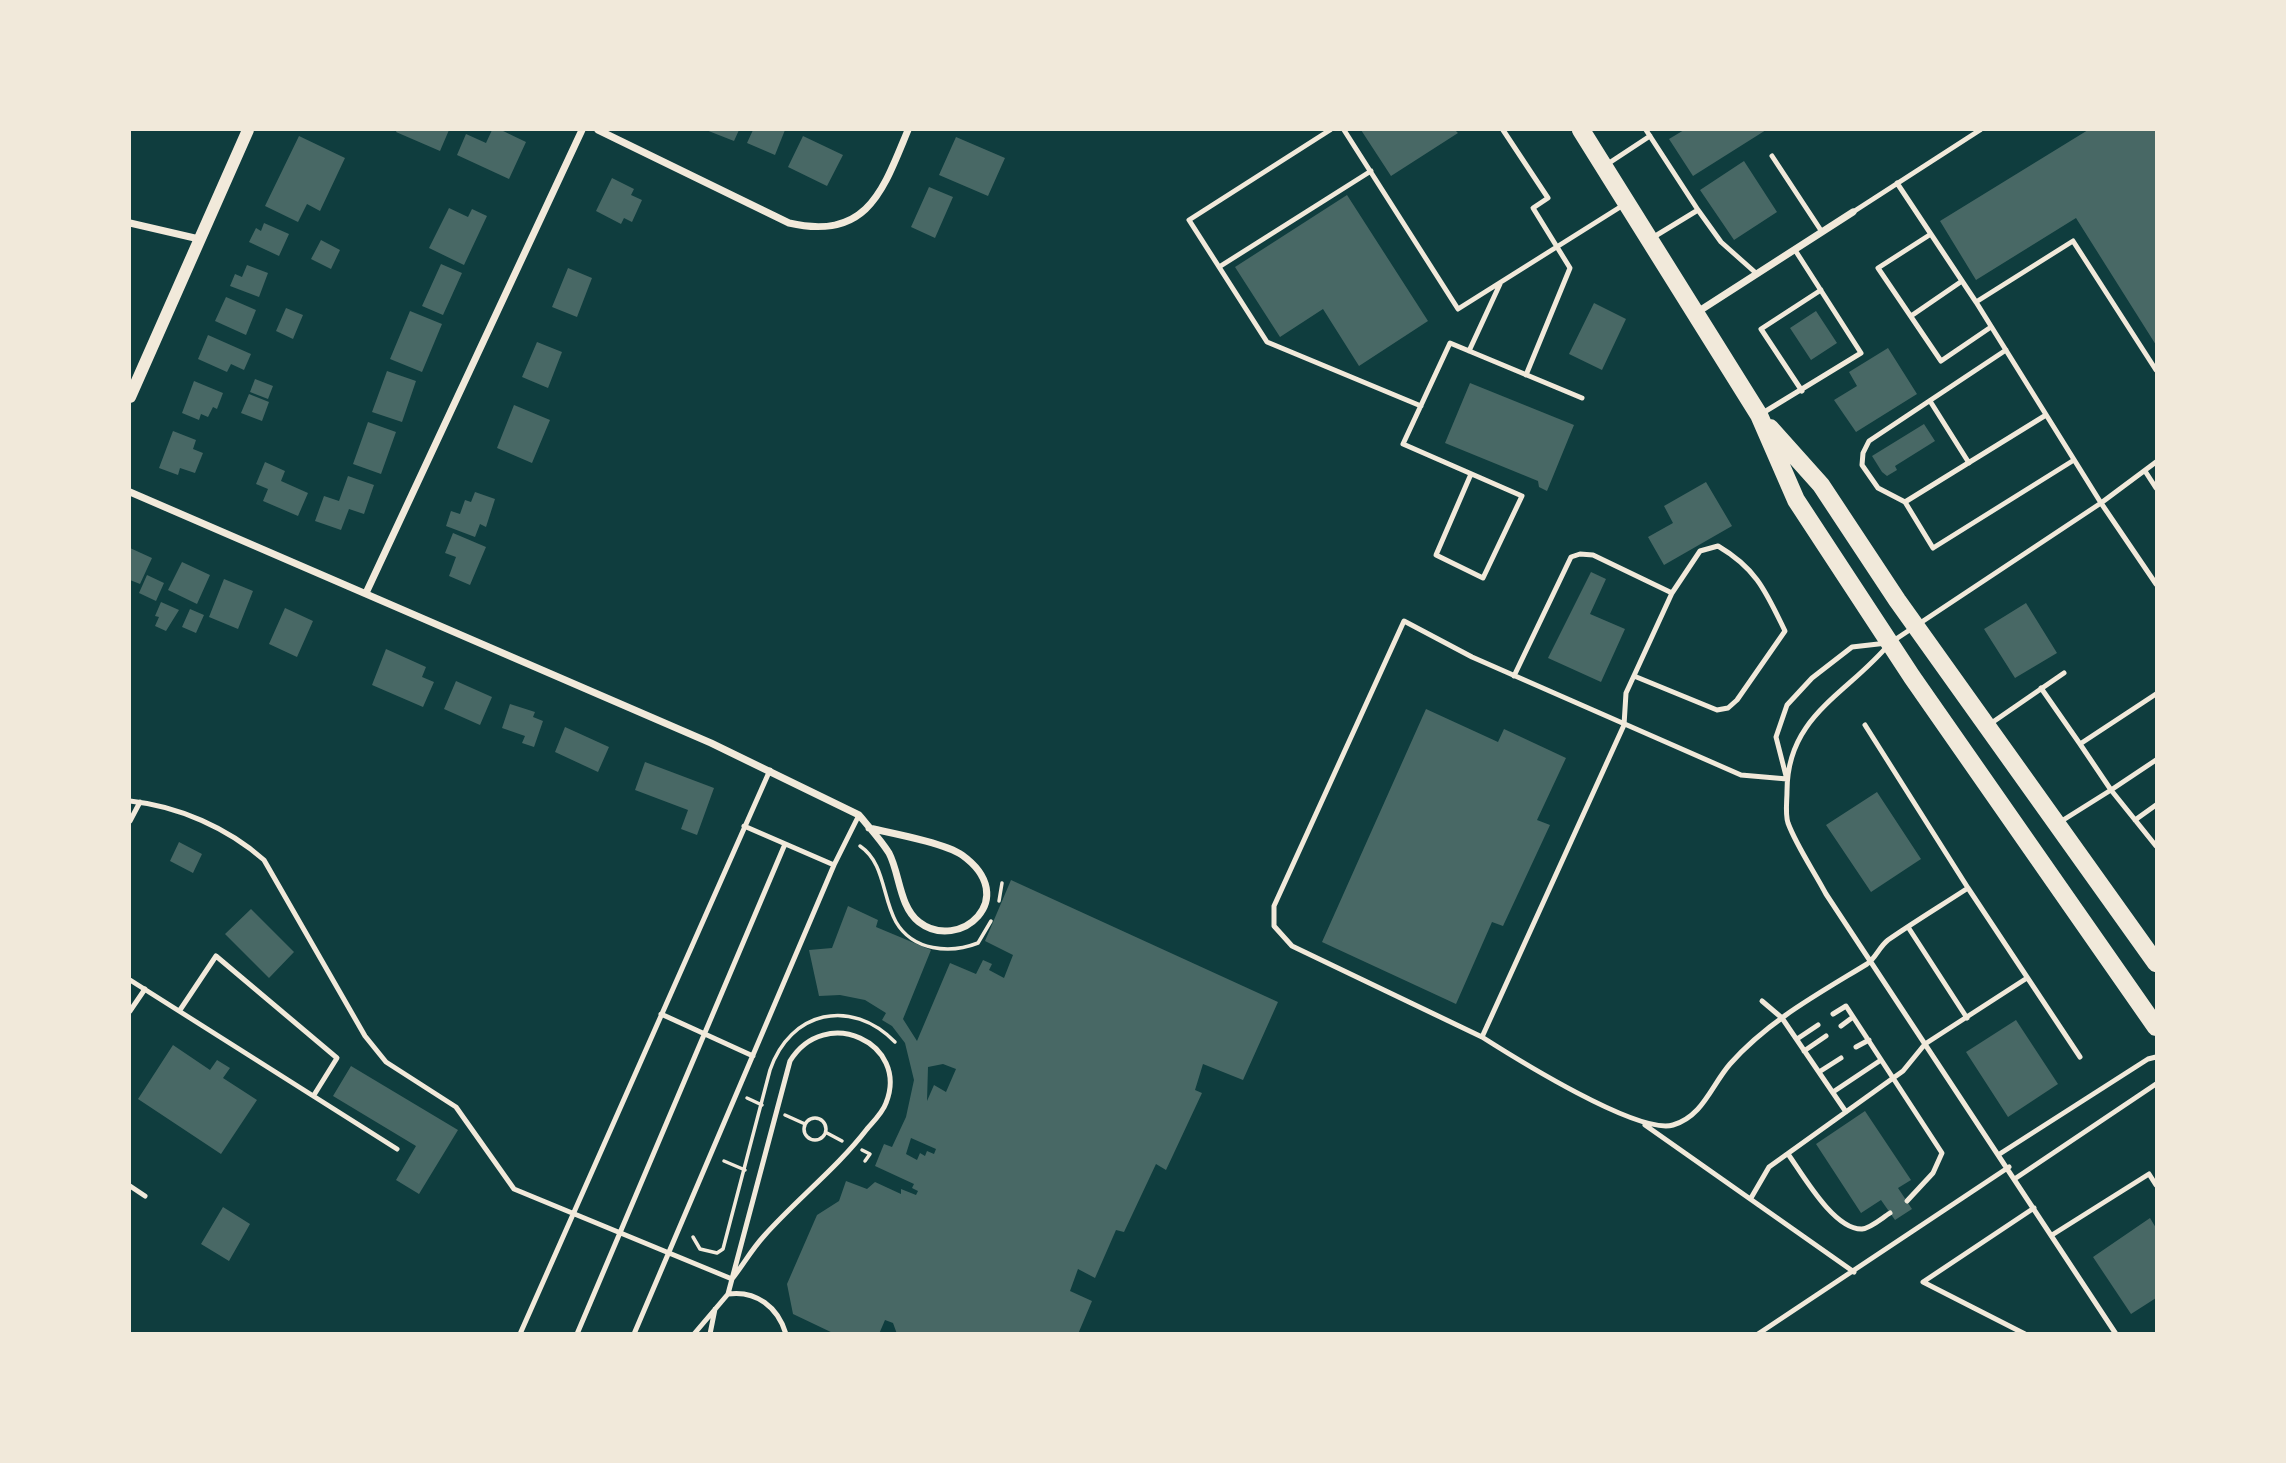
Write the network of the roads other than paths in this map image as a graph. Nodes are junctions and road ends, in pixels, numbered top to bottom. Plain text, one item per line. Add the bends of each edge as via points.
1 (248, 130) edge
2 (582, 130) edge
3 (598, 130) edge
4 (908, 130) edge
5 (1331, 130) edge
6 (1344, 130) edge
7 (1503, 130) edge
8 (1646, 130) edge
9 (1980, 130) edge
10 (1588, 132) edge
11 (1650, 136) junction
12 (1772, 156) dead end
13 (1604, 166) junction
14 (1371, 171) junction
15 (1897, 183) junction
16 (1627, 203) junction
17 (1698, 210) junction
18 (1853, 212) joint
19 (130, 223) edge
20 (1822, 232) junction
21 (1931, 234) junction
22 (199, 239) junction
23 (1650, 240) junction
24 (1558, 246) junction
25 (1795, 250) junction
26 (1219, 267) junction
27 (1757, 274) junction
28 (1962, 281) junction
29 (1501, 282) junction
30 (1821, 290) junction
31 (1976, 302) junction
32 (1696, 314) junction
33 (1911, 316) junction
34 (1991, 327) junction
35 (2006, 350) junction
36 (1469, 351) junction
37 (2157, 370) edge
38 (1526, 375) junction
39 (1802, 391) junction
40 (130, 397) edge
41 (1582, 398) dead end
42 (1930, 401) junction
43 (1421, 407) junction
44 (1759, 415) junction
45 (2046, 415) junction
46 (2074, 460) junction
47 (2157, 462) edge
48 (1969, 463) junction
49 (2145, 471) junction
50 (1471, 474) junction
51 (2157, 488) edge
52 (130, 492) edge
53 (1905, 502) junction
54 (2101, 503) junction
55 (2157, 584) edge
56 (366, 593) junction
57 (1672, 593) junction
58 (1915, 626) junction
59 (1890, 643) junction
60 (2064, 673) dead end
61 (1514, 676) junction
62 (1634, 676) junction
63 (2042, 688) junction
64 (2157, 694) edge
65 (1624, 725) junction
66 (1865, 726) dead end
67 (1987, 726) junction
68 (2080, 744) junction
69 (2157, 760) edge
70 (770, 770) junction
71 (1787, 779) junction
72 (2111, 790) junction
73 (130, 801) edge
74 (140, 802) junction
75 (2157, 805) edge
76 (859, 815) junction
77 (2135, 820) junction
78 (130, 821) edge
79 (2058, 824) junction
80 (744, 826) junction
81 (869, 828) junction
82 (785, 844) junction
83 (2157, 846) edge
84 (834, 865) junction
85 (1968, 888) junction
86 (1908, 927) junction
87 (1870, 962) junction
88 (2157, 963) edge
89 (2028, 978) junction
90 (130, 979) edge
91 (145, 989) junction
92 (1762, 1001) dead end
93 (180, 1010) junction
94 (130, 1011) edge
95 (661, 1014) junction
96 (1833, 1014) dead end
97 (1853, 1017) junction
98 (1782, 1018) junction
99 (1967, 1018) junction
100 (1818, 1025) dead end
101 (1841, 1026) dead end
102 (2157, 1027) edge
103 (704, 1035) junction
104 (1826, 1036) dead end
105 (1482, 1037) junction
106 (1797, 1039) junction
107 (1869, 1040) junction
108 (1925, 1044) junction
109 (1856, 1047) dead end
110 (1804, 1051) junction
111 (752, 1056) junction
112 (2080, 1057) dead end
113 (2157, 1057) edge
114 (1841, 1058) dead end
115 (1881, 1060) junction
116 (1819, 1072) junction
117 (1893, 1078) junction
118 (2157, 1084) edge
119 (1833, 1092) junction
120 (314, 1096) junction
121 (1846, 1112) junction
122 (1645, 1125) junction
123 (397, 1149) dead end
124 (1788, 1154) junction
125 (1998, 1155) junction
126 (2009, 1167) junction
127 (2016, 1178) junction
128 (2157, 1185) edge
129 (130, 1186) edge
130 (145, 1196) dead end
131 (1751, 1198) junction
132 (1907, 1201) dead end
133 (2034, 1208) junction
134 (574, 1212) junction
135 (1890, 1213) dead end
136 (620, 1233) junction
137 (2052, 1235) junction
138 (669, 1252) junction
139 (1854, 1272) junction
140 (732, 1279) junction
141 (728, 1294) junction
142 (715, 1307) junction
143 (520, 1334) edge
144 (578, 1334) edge
145 (634, 1334) edge
146 (694, 1334) edge
147 (710, 1334) edge
148 (786, 1334) edge
149 (1758, 1334) edge
150 (2025, 1334) edge
151 (2116, 1334) edge

1 - 22 street
2 - 56 street
3 - 4 street via 789,223 821,228 865,213 883,188
5 - 26 lane via 1189,220
6 - 14 lane
7 - 24 lane via 1548,198 1533,208
8 - 11 lane
9 - 15 lane
10 - 13 main road
11 - 13 lane
11 - 17 lane
12 - 20 lane
13 - 16 main road
14 - 26 lane
14 - 29 lane via 1458,309
15 - 18 lane
15 - 21 lane
16 - 23 main road
16 - 24 lane
17 - 23 lane
17 - 27 lane via 1721,242
18 - 20 street
19 - 22 street
20 - 25 street
21 - 28 lane
21 - 33 lane via 1878,268
22 - 40 street
23 - 32 main road
24 - 29 lane
24 - 38 lane via 1570,268
25 - 27 street
25 - 30 lane
26 - 43 lane via 1267,342
27 - 32 street
28 - 31 lane
28 - 33 lane
29 - 36 lane
30 - 39 lane via 1861,353
30 - 39 lane via 1761,329
31 - 34 lane
31 - 37 lane via 2073,241
32 - 44 main road
33 - 34 lane via 1941,361
34 - 35 lane
35 - 42 lane
35 - 45 lane
36 - 38 lane
36 - 43 lane via 1450,343
38 - 41 lane
39 - 44 lane
42 - 48 lane
42 - 53 lane via 1869,442 1863,453 1862,465 1878,488
43 - 50 lane via 1403,444
44 - 58 main road via 1821,485
44 - 59 main road via 1796,500
45 - 46 lane
45 - 48 lane
46 - 53 lane via 1933,548
46 - 54 lane
47 - 49 lane
48 - 53 lane
49 - 51 lane
49 - 54 lane
50 - 50 lane via 1521,496 1483,578 1436,555
52 - 56 street
54 - 55 lane
54 - 58 lane
56 - 70 street
57 - 61 lane via 1593,555 1571,557
57 - 62 lane
57 - 62 lane via 1700,551 1718,546 1742,560 1766,592 1785,631 1728,708 1717,710
58 - 59 lane
58 - 67 main road
59 - 71 lane via 1872,666 1807,724 1792,750
59 - 71 lane via 1852,647 1812,678 1787,705 1776,737
59 - 102 main road
60 - 63 lane
61 - 65 lane
61 - 105 lane via 1404,621 1274,906 1274,926 1292,946
62 - 65 lane via 1626,693
63 - 67 lane
63 - 68 lane
64 - 68 lane
65 - 71 lane via 1741,775
65 - 105 lane
66 - 85 lane
67 - 79 main road
68 - 72 lane
69 - 72 lane
70 - 76 street
70 - 80 lane
71 - 87 lane via 1787,821
72 - 77 lane
72 - 79 lane
73 - 74 lane
74 - 78 lane
74 - 134 lane via 210,824 264,860 365,1036 386,1062 456,1107 514,1189
75 - 77 lane
76 - 81 street
76 - 84 lane
77 - 83 lane
79 - 88 main road
80 - 82 lane
80 - 95 lane
81 - 81 street via 889,854 916,920 931,930 957,929 977,920 988,901 983,873 959,853
82 - 84 lane
82 - 103 lane
84 - 111 lane
85 - 86 lane
85 - 89 lane
86 - 87 lane via 1884,943
86 - 99 lane
87 - 98 lane via 1811,995
87 - 108 lane
89 - 99 lane
89 - 112 lane
90 - 91 lane
91 - 93 lane
91 - 94 lane
92 - 98 lane
93 - 120 lane
93 - 120 lane via 216,956 337,1058
95 - 103 lane
95 - 134 lane
96 - 97 lane via 1846,1006
97 - 101 lane
97 - 107 lane
98 - 106 lane
98 - 122 lane via 1730,1065 1697,1112 1672,1125
99 - 108 lane
100 - 106 lane
103 - 111 lane
103 - 136 lane
104 - 110 lane
105 - 122 lane via 1531,1069
106 - 110 lane
107 - 109 lane
107 - 115 lane
108 - 117 lane
108 - 125 lane
110 - 116 lane
111 - 138 lane
113 - 125 lane
114 - 116 lane
115 - 117 lane
115 - 119 lane
116 - 119 lane
117 - 121 lane
117 - 132 lane via 1942,1153 1933,1173
118 - 127 lane
119 - 121 lane
120 - 123 lane
121 - 124 lane
122 - 131 lane
124 - 131 lane via 1769,1167
124 - 135 lane via 1835,1217 1849,1227 1865,1229
125 - 126 lane
126 - 127 lane
126 - 139 lane
127 - 133 lane
128 - 137 lane via 2149,1174
129 - 130 lane
131 - 139 lane
133 - 137 lane
133 - 150 lane via 1923,1282
134 - 136 lane
134 - 143 lane
136 - 138 lane
136 - 144 lane
137 - 151 lane
138 - 140 lane
138 - 145 lane
139 - 149 lane
140 - 140 lane via 763,1237 854,1146 886,1106 888,1072 878,1052 861,1038 826,1033 805,1043 790,1061
140 - 141 lane
141 - 142 lane
141 - 148 lane via 742,1292 764,1300
142 - 146 lane
142 - 147 lane

